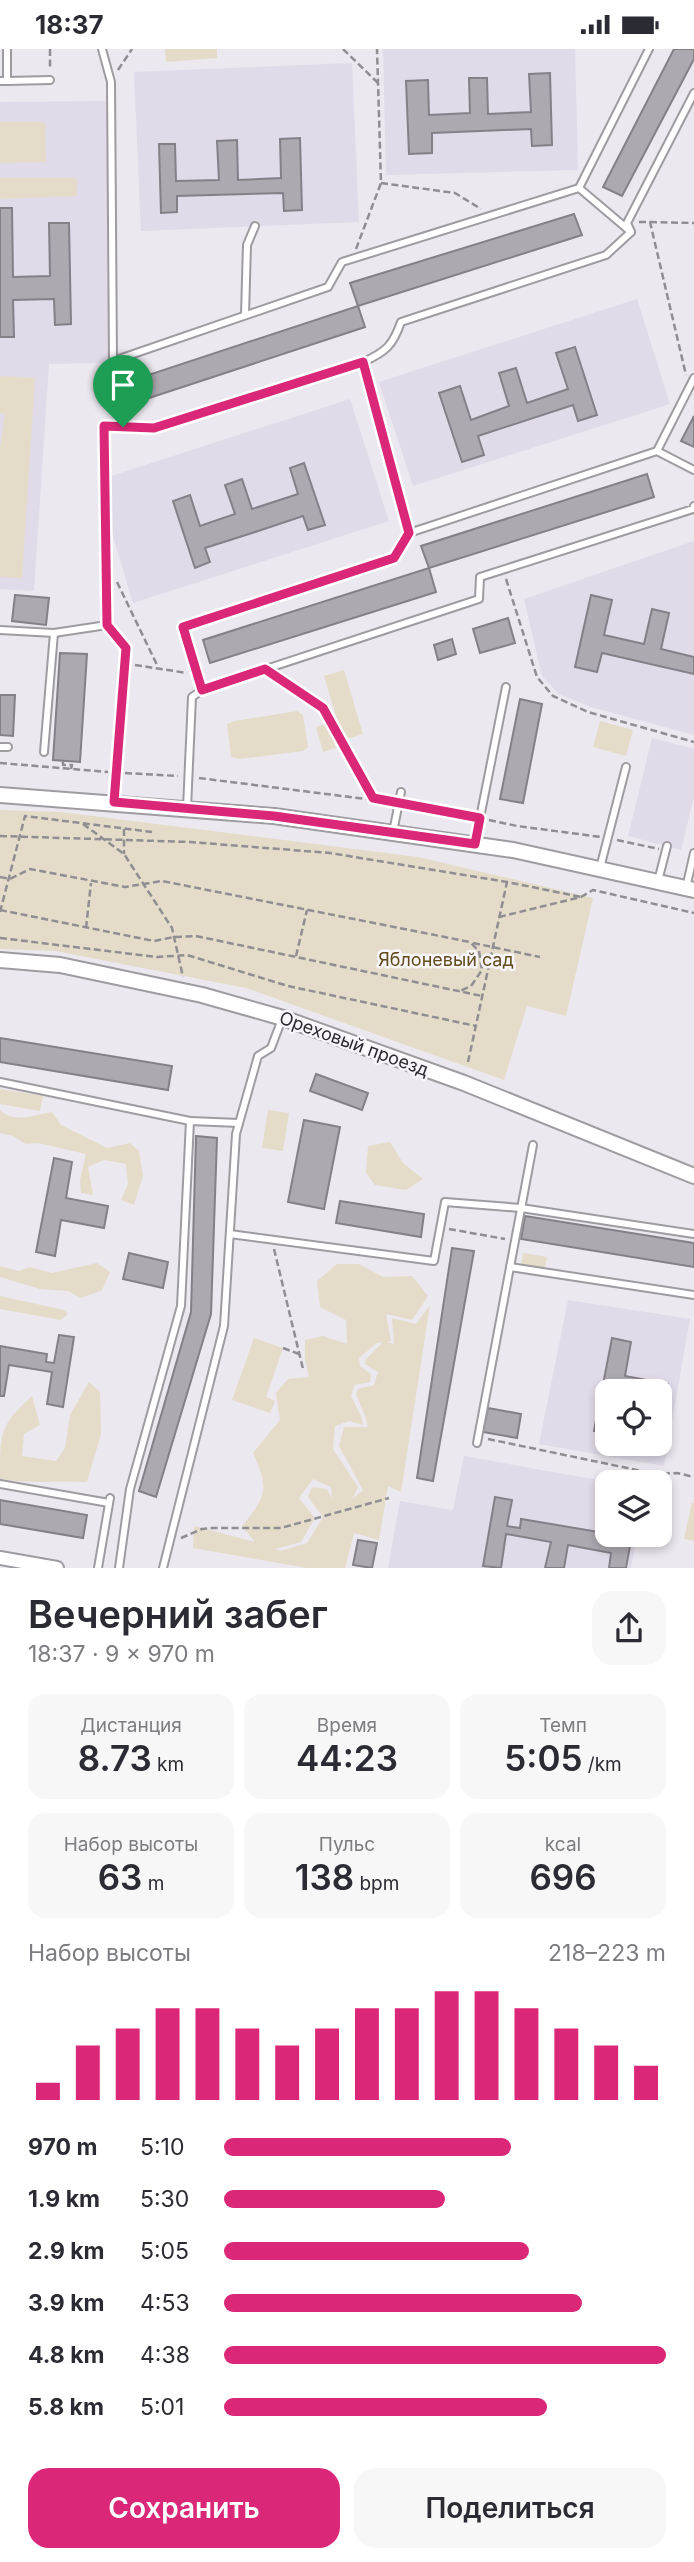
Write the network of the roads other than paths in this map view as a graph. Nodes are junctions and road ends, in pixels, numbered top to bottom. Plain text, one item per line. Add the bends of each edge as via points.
1 (7, 49) edge
2 (102, 49) edge
3 (649, 49) edge
4 (50, 80) road end
5 (4, 81) edge
6 (694, 93) edge
7 (579, 188) junction
8 (255, 226) dead end
9 (631, 232) junction
10 (245, 316) junction
11 (113, 361) junction
12 (694, 378) edge
13 (123, 427) junction
14 (657, 451) junction
15 (694, 470) edge
16 (694, 506) edge
17 (107, 625) junction
18 (0, 630) edge
19 (54, 633) junction
20 (506, 687) dead end
21 (202, 690) junction
22 (0, 747) edge
23 (8, 747) dead end
24 (44, 752) dead end
25 (626, 767) dead end
26 (401, 792) dead end
27 (0, 796) edge
28 (114, 802) junction
29 (187, 808) junction
30 (393, 832) junction
31 (475, 844) junction
32 (667, 849) road end
33 (694, 853) edge
34 (600, 868) junction
35 (658, 881) junction
36 (690, 889) edge
37 (0, 960) edge
38 (283, 1018) junction
39 (0, 1082) edge
40 (190, 1121) junction
41 (239, 1123) junction
42 (533, 1145) dead end
43 (694, 1176) edge
44 (521, 1208) junction
45 (230, 1234) junction
46 (694, 1234) edge
47 (510, 1267) junction
48 (694, 1295) edge
49 (478, 1440) road end
50 (0, 1484) edge
51 (0, 1558) edge
52 (32, 1566) edge
53 (57, 1568) edge
54 (98, 1568) edge
55 (119, 1568) edge
56 (165, 1568) edge

1 - 5 lane
2 - 11 lane via 111,82
3 - 7 lane
4 - 5 lane
6 - 9 lane via 627,223
7 - 9 lane
7 - 10 lane via 342,262 328,287
8 - 10 lane via 247,246
9 - 13 lane via 606,255 401,322 394,342 363,362 154,428
10 - 11 lane
11 - 13 lane
12 - 14 lane
13 - 17 lane via 104,426
14 - 15 lane
14 - 21 lane via 409,533 394,558 183,627
16 - 21 lane via 480,577 479,599
17 - 19 lane
17 - 28 lane via 126,648
18 - 19 lane
19 - 24 lane
20 - 31 lane
21 - 29 lane via 192,697
22 - 23 lane
25 - 34 lane
26 - 30 lane
27 - 28 street
28 - 29 street
29 - 30 street
30 - 31 street
31 - 34 street
32 - 35 lane
33 - 36 lane
34 - 35 street
35 - 36 street
37 - 38 street, Ореховый проезд via 60,965 202,995
38 - 41 lane via 271,1048 258,1056
38 - 43 street, Ореховый проезд via 464,1083
39 - 40 lane
40 - 41 lane
40 - 55 lane via 181,1306 130,1489
41 - 45 lane
42 - 44 lane
44 - 45 lane via 445,1202 434,1261
44 - 46 lane
44 - 47 lane
45 - 56 lane via 225,1327
47 - 48 lane
47 - 49 lane
50 - 54 lane via 109,1500
51 - 52 street
52 - 53 street

